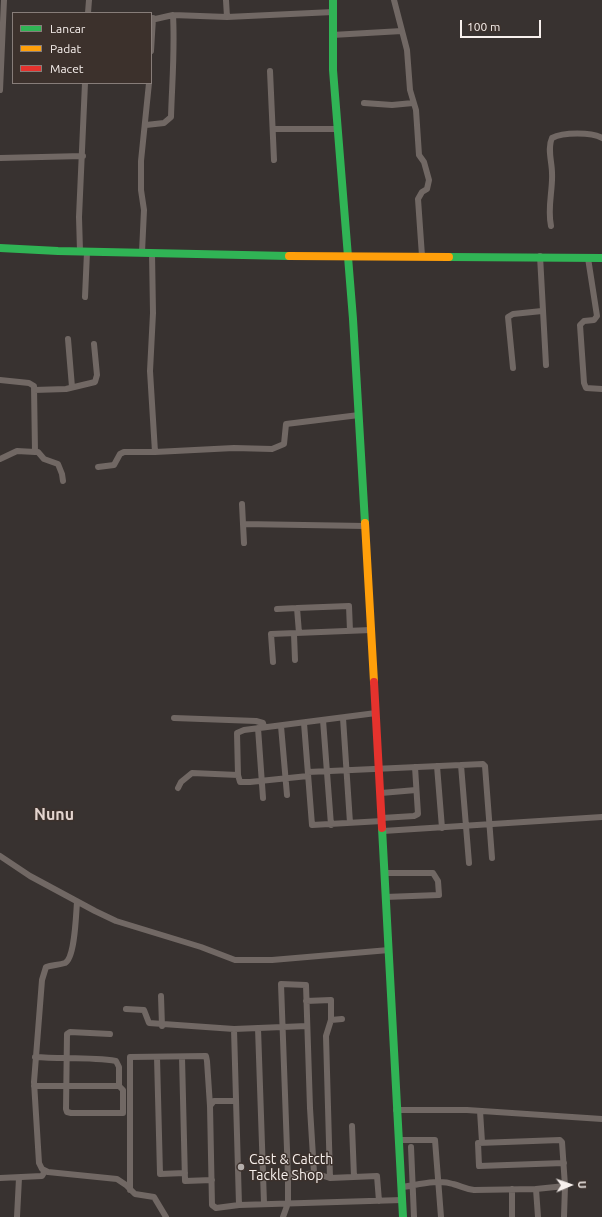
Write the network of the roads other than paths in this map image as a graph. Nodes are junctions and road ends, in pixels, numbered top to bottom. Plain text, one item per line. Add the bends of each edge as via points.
1 (4, 0) edge
2 (89, 0) edge
3 (226, 0) edge
4 (333, 0) edge
5 (394, 0) edge
6 (88, 12) edge
7 (332, 12) junction
8 (173, 15) junction
9 (227, 17) junction
10 (152, 19) edge
11 (402, 31) junction
12 (332, 34) junction
13 (270, 71) dead end
14 (85, 84) edge
15 (149, 84) edge
16 (0, 90) edge
17 (364, 103) dead end
18 (414, 103) junction
19 (146, 125) junction
20 (273, 129) junction
21 (337, 129) junction
22 (602, 138) edge
23 (82, 156) junction
24 (0, 158) edge
25 (274, 160) dead end
26 (551, 226) dead end
27 (0, 248) edge
28 (83, 252) junction
29 (142, 252) junction
30 (152, 253) junction
31 (348, 256) junction
32 (422, 256) junction
33 (540, 256) junction
34 (588, 258) junction
35 (602, 258) edge
36 (85, 297) dead end
37 (542, 311) junction
38 (68, 339) dead end
39 (94, 344) dead end
40 (546, 365) dead end
41 (513, 368) dead end
42 (0, 380) edge
43 (72, 387) junction
44 (602, 389) edge
45 (34, 390) junction
46 (358, 415) junction
47 (35, 452) junction
48 (155, 452) junction
49 (0, 459) edge
50 (98, 467) dead end
51 (63, 481) dead end
52 (242, 504) dead end
53 (243, 524) junction
54 (365, 526) junction
55 (244, 544) dead end
56 (297, 608) junction
57 (276, 609) dead end
58 (371, 630) junction
59 (350, 631) junction
60 (297, 634) junction
61 (295, 660) dead end
62 (273, 662) dead end
63 (376, 713) junction
64 (174, 718) dead end
65 (343, 718) junction
66 (323, 720) junction
67 (304, 722) junction
68 (281, 726) junction
69 (261, 728) junction
70 (461, 765) junction
71 (437, 766) junction
72 (415, 767) junction
73 (379, 768) junction
74 (347, 770) junction
75 (328, 771) junction
76 (308, 774) junction
77 (238, 775) junction
78 (286, 778) junction
79 (262, 781) junction
80 (178, 788) dead end
81 (416, 790) junction
82 (381, 793) junction
83 (287, 795) dead end
84 (263, 798) dead end
85 (602, 817) edge
86 (382, 820) junction
87 (350, 823) junction
88 (331, 825) junction
89 (489, 825) junction
90 (465, 826) junction
91 (442, 828) junction
92 (383, 831) junction
93 (0, 856) edge
94 (492, 858) dead end
95 (469, 862) dead end
96 (385, 873) junction
97 (385, 897) junction
98 (77, 902) junction
99 (389, 950) junction
100 (331, 993) dead end
101 (161, 996) dead end
102 (330, 1000) junction
103 (306, 1001) junction
104 (126, 1009) dead end
105 (342, 1019) dead end
106 (331, 1020) junction
107 (162, 1026) junction
108 (307, 1026) junction
109 (282, 1027) junction
110 (258, 1028) junction
111 (234, 1029) junction
112 (110, 1034) dead end
113 (35, 1057) junction
114 (157, 1057) junction
115 (182, 1057) junction
116 (67, 1059) junction
117 (34, 1086) junction
118 (66, 1086) junction
119 (119, 1086) junction
120 (234, 1101) junction
121 (210, 1106) junction
122 (396, 1110) junction
123 (480, 1111) junction
124 (602, 1118) edge
125 (352, 1126) dead end
126 (398, 1140) junction
127 (482, 1142) junction
128 (411, 1147) dead end
129 (564, 1163) junction
130 (45, 1171) junction
131 (185, 1173) junction
132 (314, 1173) junction
133 (288, 1177) junction
134 (354, 1177) junction
135 (0, 1178) edge
136 (19, 1178) junction
137 (330, 1178) junction
138 (212, 1180) junction
139 (439, 1183) junction
140 (412, 1186) junction
141 (565, 1186) junction
142 (402, 1187) junction
143 (536, 1189) junction
144 (130, 1190) junction
145 (512, 1190) junction
146 (402, 1200) junction
147 (379, 1201) junction
148 (264, 1203) junction
149 (288, 1203) junction
150 (238, 1204) junction
151 (17, 1217) edge
152 (166, 1217) edge
153 (283, 1217) edge
154 (403, 1217) edge
155 (414, 1217) edge
156 (441, 1217) edge
157 (512, 1217) edge
158 (538, 1217) edge
159 (564, 1217) edge

1 - 16 street
2 - 6 street
3 - 9 street
4 - 7 street
5 - 11 street
7 - 9 street
7 - 12 street
8 - 9 street
8 - 10 street
8 - 19 street via 175,48 171,118 164,123
11 - 12 street
11 - 18 street
12 - 21 street
13 - 20 street
14 - 23 street
15 - 19 street
17 - 18 street
18 - 32 street via 418,123 419,155 424,162 429,180 428,189 422,192 418,199
19 - 29 street via 141,161 144,210
20 - 21 street
20 - 25 street
21 - 31 street
22 - 26 street via 588,134 558,136 551,141
23 - 24 street
23 - 28 street via 79,217
27 - 28 street
28 - 29 street
28 - 36 street
29 - 30 street
30 - 31 street
30 - 48 street via 153,313 150,371
31 - 32 street
31 - 46 street
32 - 33 street
33 - 34 street
33 - 37 street
34 - 35 street
34 - 44 street via 597,316 594,320 584,321 580,325 584,384 586,388
37 - 40 street
37 - 41 street via 513,314 508,317
38 - 43 street
39 - 43 street via 97,379 93,383
42 - 45 street via 29,383
43 - 45 street
45 - 47 street
46 - 48 street via 286,424 284,444 272,449
46 - 54 street
47 - 49 street via 17,451
47 - 51 street via 44,459 58,464
48 - 50 street via 124,452 114,465
52 - 53 street
53 - 54 street
53 - 55 street
54 - 58 street
56 - 57 street
56 - 59 street via 349,606
56 - 60 street
58 - 59 street
58 - 63 street
59 - 60 street
60 - 61 street
60 - 62 street via 271,634
63 - 65 street
63 - 73 street
64 - 69 street via 256,721 263,723
65 - 66 street
65 - 74 street
66 - 67 street
66 - 75 street
67 - 68 street
67 - 76 street
68 - 69 street
68 - 78 street
69 - 77 street via 237,733
69 - 79 street
70 - 71 street
70 - 89 street via 485,765
70 - 90 street
71 - 72 street
71 - 91 street
72 - 73 street
72 - 81 street
73 - 74 street
73 - 82 street
74 - 75 street
74 - 87 street
75 - 76 street
75 - 88 street
76 - 78 street
76 - 88 street via 312,824
77 - 79 street via 238,780 242,783
77 - 80 street via 192,773
78 - 79 street
78 - 83 street
79 - 84 street
81 - 82 street
81 - 86 street via 416,815
82 - 86 street
85 - 89 street
86 - 87 street
86 - 92 street
87 - 88 street
89 - 90 street
89 - 94 street
90 - 91 street
90 - 95 street
91 - 92 street
92 - 96 street
93 - 98 street
96 - 97 street
96 - 97 street via 433,873 438,881 439,895
97 - 99 street
98 - 99 street via 116,920 235,960 272,960
98 - 113 street via 69,959 44,970
99 - 122 street
100 - 102 street
101 - 107 street
102 - 103 street
102 - 106 street
103 - 108 street
103 - 109 street via 306,984 281,984
104 - 107 street via 144,1010 149,1023
105 - 106 street
106 - 137 street via 326,1036
107 - 111 street
108 - 109 street
108 - 132 street
109 - 110 street
109 - 133 street
110 - 111 street
110 - 148 street
111 - 120 street
112 - 116 street via 68,1032
113 - 116 street
113 - 117 street
114 - 115 street
114 - 131 street via 160,1174
114 - 144 street via 130,1057
115 - 121 street via 206,1056
115 - 131 street
116 - 118 street
116 - 119 street via 116,1060 119,1067
117 - 118 street
117 - 130 street via 39,1164
118 - 119 street
118 - 119 street via 68,1113 123,1113 123,1090
120 - 121 street via 214,1101
120 - 150 street
121 - 138 street
122 - 123 street
122 - 126 street
123 - 124 street
123 - 127 street
125 - 134 street
126 - 139 street via 435,1140
126 - 142 street
127 - 129 street via 558,1139 562,1142
127 - 129 street via 478,1143 479,1166
128 - 140 street
129 - 141 street
130 - 136 street via 42,1176
130 - 144 street via 116,1179
131 - 138 street via 185,1181
132 - 133 street
132 - 137 street
133 - 149 street
134 - 137 street
134 - 147 street via 377,1176
135 - 136 street
136 - 151 street
138 - 150 street via 213,1207
139 - 140 street
139 - 145 street via 454,1184 465,1189
139 - 156 street
140 - 142 street
140 - 155 street
141 - 143 street
141 - 159 street
142 - 146 street
143 - 145 street
143 - 158 street
144 - 152 street via 141,1196 154,1198
145 - 157 street
146 - 147 street
146 - 154 street
147 - 149 street
148 - 149 street
148 - 150 street
149 - 153 street

